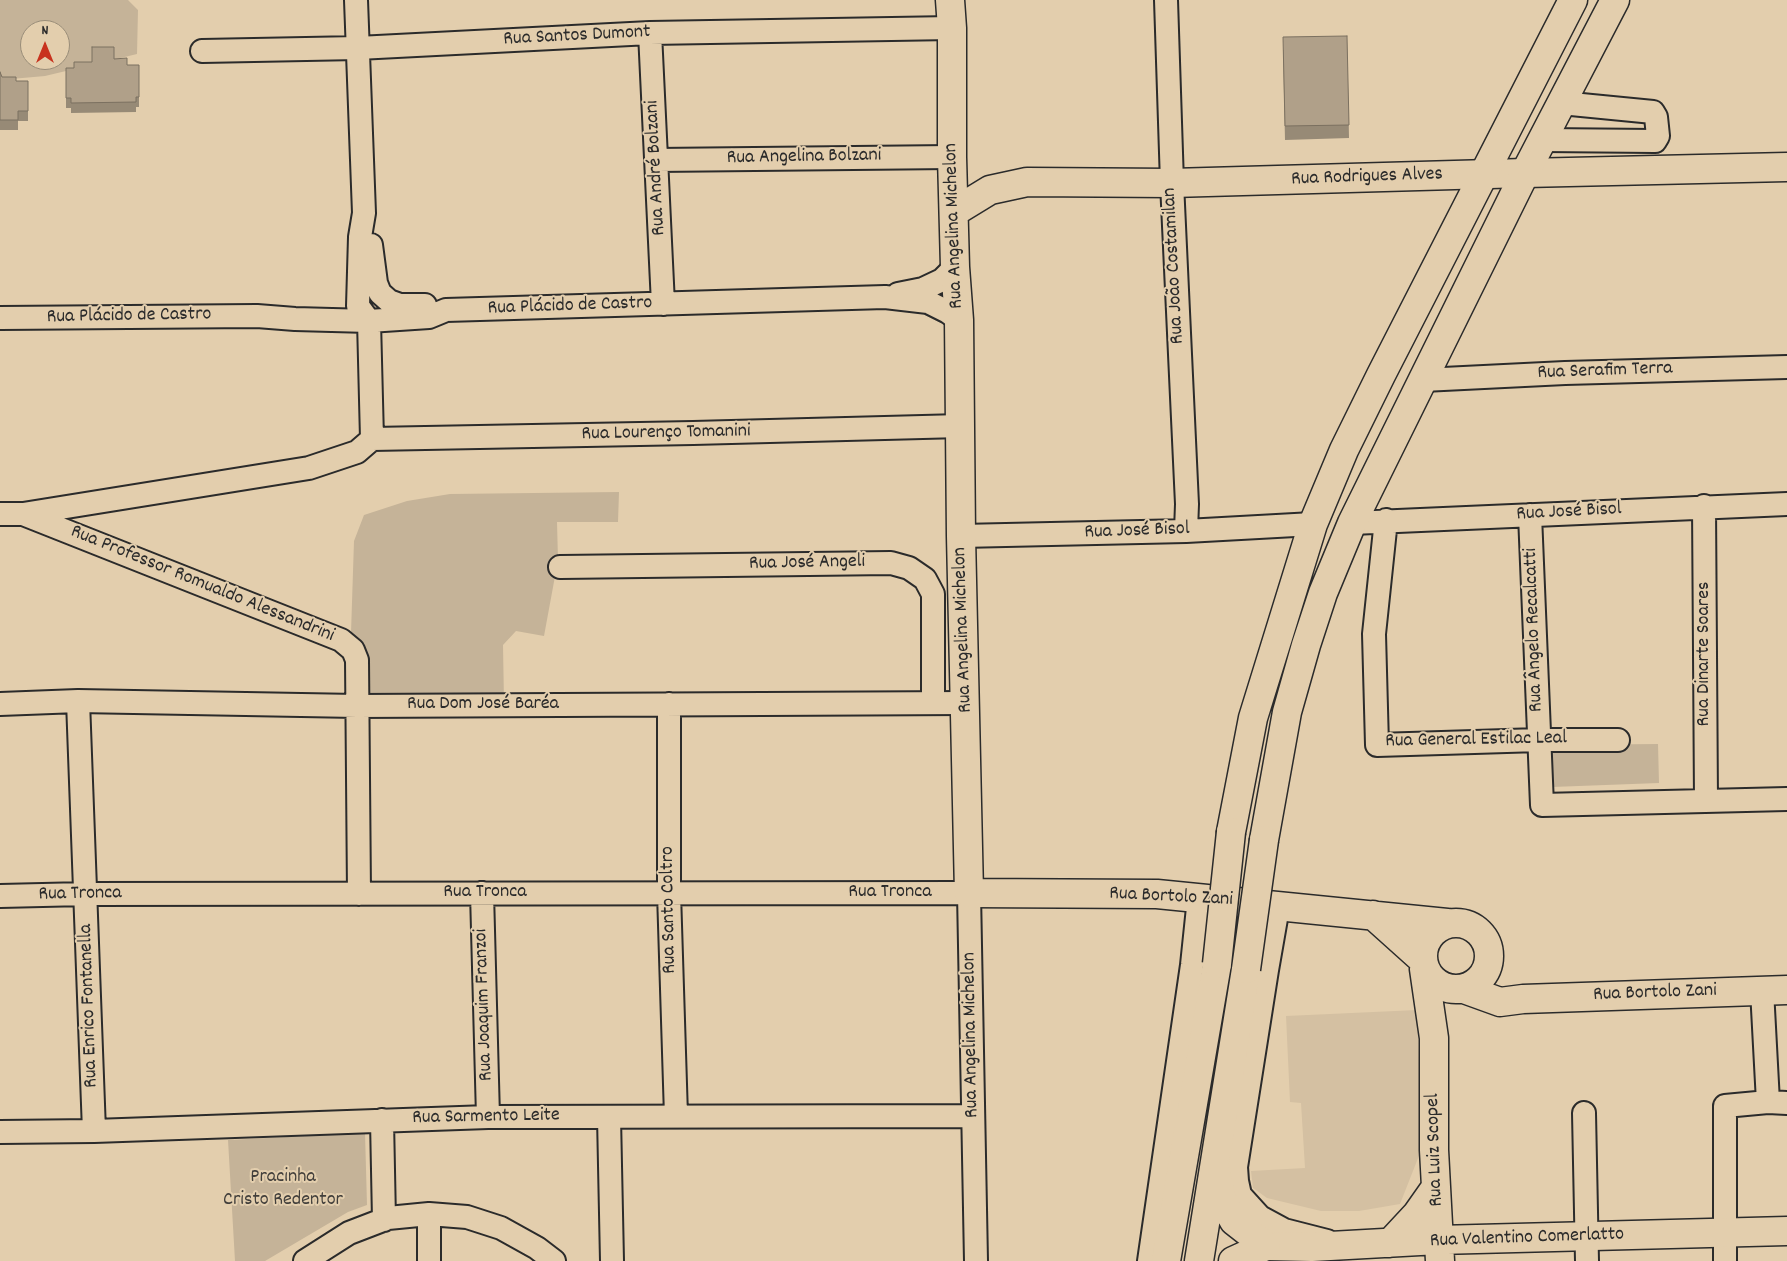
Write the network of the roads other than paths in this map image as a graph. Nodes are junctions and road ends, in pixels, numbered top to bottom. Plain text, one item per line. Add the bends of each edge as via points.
1 (356, 0) edge
2 (950, 0) edge
3 (1166, 0) edge
4 (1573, 0) edge
5 (1615, 0) edge
6 (952, 28) junction
7 (650, 33) junction
8 (358, 48) junction
9 (202, 51) dead end
10 (1561, 103) junction
11 (1542, 140) junction
12 (952, 157) junction
13 (656, 160) junction
14 (1787, 167) edge
15 (1525, 173) junction
16 (1484, 174) junction
17 (1172, 183) junction
18 (954, 212) junction
19 (364, 213) junction
20 (955, 267) junction
21 (885, 297) junction
22 (663, 304) junction
23 (446, 310) junction
24 (363, 313) junction
25 (0, 318) edge
26 (959, 320) junction
27 (1787, 367) edge
28 (1423, 380) junction
29 (960, 426) junction
30 (372, 439) junction
31 (1787, 504) edge
32 (1704, 506) junction
33 (0, 514) edge
34 (23, 514) junction
35 (1530, 515) junction
36 (1386, 520) junction
37 (1352, 523) junction
38 (1313, 524) junction
39 (1186, 531) junction
40 (961, 536) junction
41 (560, 566) dead end
42 (78, 701) junction
43 (933, 703) junction
44 (966, 703) junction
45 (0, 704) edge
46 (670, 704) junction
47 (358, 706) junction
48 (1539, 740) junction
49 (1618, 740) dead end
50 (1787, 799) edge
51 (1706, 801) junction
52 (969, 892) junction
53 (482, 893) junction
54 (669, 893) junction
55 (85, 894) junction
56 (359, 894) junction
57 (0, 896) edge
58 (1199, 898) junction
59 (1278, 907) junction
60 (1373, 915) junction
61 (1447, 923) junction
62 (1489, 962) junction
63 (1423, 964) junction
64 (1459, 989) junction
65 (1774, 990) edge
66 (1523, 1000) junction
67 (1434, 1038) junction
68 (1778, 1102) edge
69 (1584, 1113) dead end
70 (676, 1116) junction
71 (973, 1116) junction
72 (488, 1117) junction
73 (609, 1117) junction
74 (382, 1120) junction
75 (94, 1131) junction
76 (0, 1132) edge
77 (1214, 1165) junction
78 (1436, 1187) junction
79 (429, 1214) junction
80 (384, 1220) junction
81 (1787, 1231) edge
82 (1724, 1233) junction
83 (1390, 1243) junction
84 (1344, 1245) junction
85 (1266, 1246) junction
86 (1587, 1249) edge
87 (1439, 1251) edge
88 (305, 1261) edge
89 (429, 1261) edge
90 (554, 1261) edge
91 (612, 1261) edge
92 (976, 1261) edge
93 (1149, 1261) edge
94 (1166, 1261) edge
95 (1199, 1261) edge
96 (1233, 1261) edge
97 (1725, 1261) edge

1 - 8 street
2 - 6 main road, Rua Angelina Michelon
3 - 17 street, Rua João Costamilan
4 - 16 main road
5 - 10 main road
6 - 7 street, Rua Santos Dumont
6 - 12 main road, Rua Angelina Michelon
7 - 8 street, Rua Santos Dumont
7 - 13 street, Rua André Bolzani
8 - 9 street, Rua Santos Dumont
8 - 19 street
10 - 11 main road
10 - 11 street via 1653,112 1657,139
11 - 15 main road
12 - 13 street, Rua Angelina Bolzani
12 - 18 main road, Rua Angelina Michelon
13 - 22 street, Rua André Bolzani
14 - 15 main road, Rua Rodrigues Alves
15 - 16 main road, Rua Rodrigues Alves
15 - 28 main road
16 - 17 main road, Rua Rodrigues Alves
16 - 38 main road via 1344,450
17 - 18 main road, Rua Rodrigues Alves via 1027,182 990,190
17 - 39 street, Rua João Costamilan
18 - 20 main road, Rua Angelina Michelon
19 - 23 street via 380,293 400,305 429,305
19 - 24 street via 360,237
20 - 21 street, Rua Plácido de Castro via 942,280 923,289
20 - 26 main road, Rua Angelina Michelon
21 - 22 street, Rua Plácido de Castro
21 - 26 street, Rua Plácido de Castro via 928,302
22 - 23 street, Rua Plácido de Castro
23 - 24 street, Rua Plácido de Castro via 429,318
24 - 25 street, Rua Plácido de Castro via 294,319 258,316
24 - 30 street
26 - 29 main road, Rua Angelina Michelon
27 - 28 street, Rua Serafim Terra
28 - 37 main road
29 - 30 street, Rua Lourenço Tomanini
29 - 40 main road, Rua Angelina Michelon
30 - 34 street via 356,452 310,468
31 - 32 street, Rua José Bisol
32 - 35 street, Rua José Bisol
32 - 51 street, Rua Dinarte Soares
33 - 34 street
34 - 47 street, Rua Professor Romualdo Alessandrini via 341,640 353,650 357,660
35 - 36 street, Rua José Bisol
35 - 48 street, Rua Ângelo Recalcatti
36 - 37 street, Rua José Bisol
36 - 48 street, Rua General Estilac Leal via 1374,634 1377,745
37 - 77 main road, bridge via 1323,592 1287,712
38 - 39 street, Rua José Bisol
38 - 94 main road, bridge via 1253,718 1231,832 1217,964
39 - 40 street, Rua José Bisol
40 - 44 main road, Rua Angelina Michelon
41 - 43 street, Rua José Angeli via 891,563 910,568 925,579 933,594
42 - 45 street, Rua Dom José Baréa
42 - 47 street, Rua Dom José Baréa
42 - 55 street, Rua Enrico Fontanella
43 - 44 street, Rua Dom José Baréa
43 - 46 street, Rua Dom José Baréa
44 - 52 main road, Rua Angelina Michelon
46 - 47 street, Rua Dom José Baréa
46 - 54 street, Rua Santo Coltro
47 - 56 street, Rua Professor Romualdo Alessandrini
48 - 49 street, Rua General Estilac Leal
48 - 51 street, Rua Ângelo Recalcatti via 1542,805
50 - 51 street
52 - 54 street, Rua Tronca
52 - 58 main road, Rua Bortolo Zani via 1157,894
52 - 71 street, Rua Angelina Michelon
53 - 54 street, Rua Tronca
53 - 56 street, Rua Tronca
53 - 72 street, Rua Joaquim Franzoi
54 - 70 street, Rua Santo Coltro
55 - 56 street, Rua Tronca
55 - 57 street, Rua Tronca
55 - 75 street, Rua Enrico Fontanella
58 - 59 main road, Rua Bortolo Zani
58 - 93 street
59 - 60 main road, Rua Bortolo Zani
59 - 84 street via 1241,1130 1237,1181 1240,1195 1260,1217 1284,1230
60 - 61 main road, Rua Bortolo Zani
60 - 63 main road
61 - 62 main road via 1457,922 1475,928 1487,943
61 - 63 main road via 1438,927 1425,941
62 - 64 main road via 1480,979
62 - 66 main road via 1501,981
63 - 64 main road via 1436,984
63 - 67 main road, Rua Luiz Scopel
64 - 66 main road, Rua Bortolo Zani via 1500,1002
64 - 67 main road, Rua Luiz Scopel
65 - 66 main road, Rua Bortolo Zani
65 - 68 street
67 - 78 main road, Rua Luiz Scopel
68 - 82 street via 1725,1106
69 - 86 street
70 - 71 street, Rua Sarmento Leite
70 - 73 street, Rua Sarmento Leite
71 - 92 street, Rua Angelina Michelon
72 - 73 street, Rua Sarmento Leite
72 - 74 street, Rua Sarmento Leite
73 - 91 street
74 - 75 street, Rua Sarmento Leite
74 - 80 street
75 - 76 street, Rua Sarmento Leite
77 - 85 main road via 1222,1199 1234,1221
77 - 95 main road
78 - 83 main road via 1418,1214
78 - 87 main road, Rua Luiz Scopel
79 - 80 street
79 - 89 street
79 - 90 street via 467,1217 502,1228
80 - 88 street via 349,1232
81 - 82 main road, Rua Valentino Comerlatto
82 - 86 main road, Rua Valentino Comerlatto
82 - 97 street
83 - 84 main road, Rua Valentino Comerlatto
83 - 87 main road, Rua Valentino Comerlatto
84 - 85 main road, Rua Valentino Comerlatto
85 - 96 main road
86 - 87 main road, Rua Valentino Comerlatto

